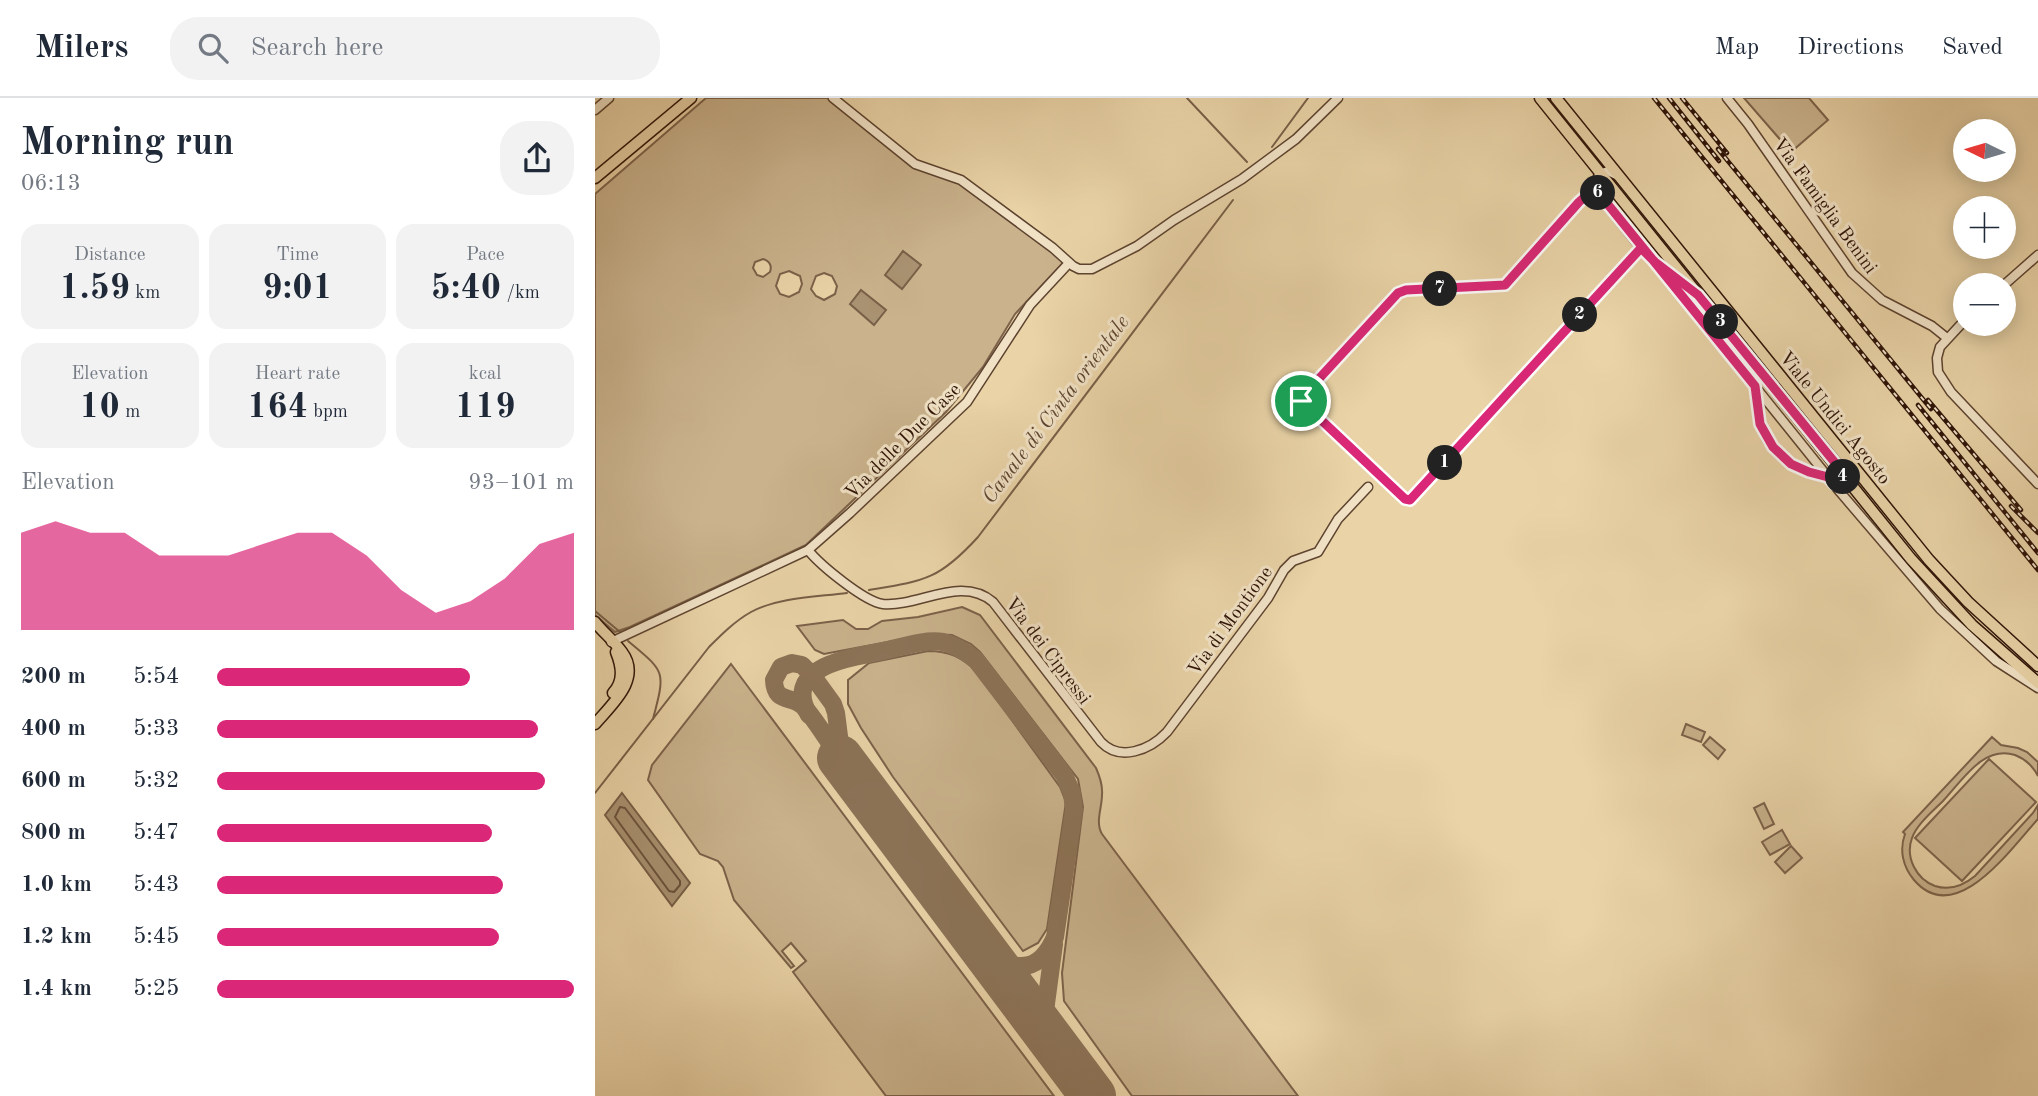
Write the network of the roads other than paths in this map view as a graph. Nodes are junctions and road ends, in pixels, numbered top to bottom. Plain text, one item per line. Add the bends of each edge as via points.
1 (609, 98) edge
2 (691, 98) edge
3 (833, 98) edge
4 (1338, 98) edge
5 (1540, 98) edge
6 (1556, 98) edge
7 (1727, 98) edge
8 (595, 110) edge
9 (1600, 173) junction
10 (1621, 177) junction
11 (595, 178) edge
12 (1597, 191) junction
13 (1641, 248) junction
14 (2038, 255) edge
15 (1655, 262) junction
16 (1069, 263) junction
17 (2016, 274) edge
18 (1698, 295) junction
19 (1953, 332) edge
20 (1947, 338) junction
21 (1755, 386) junction
22 (1854, 468) junction
23 (1845, 475) junction
24 (1828, 477) junction
25 (1834, 484) junction
26 (2038, 484) edge
27 (1368, 487) dead end
28 (808, 550) junction
29 (595, 622) edge
30 (611, 642) junction
31 (2038, 666) edge
32 (2038, 685) edge
33 (595, 714) edge
34 (595, 724) edge
35 (1147, 748) joint

1 - 8 street
2 - 11 main road
3 - 16 street via 905,158 961,180
4 - 16 street via 1260,167 1137,246 1092,269
5 - 9 main road, Viale Undici Agosto
6 - 10 main road, Viale Undici Agosto
7 - 20 street, Via Famiglia Benini via 1852,273 1882,300
9 - 10 street
9 - 12 street
9 - 18 main road, Viale Undici Agosto
10 - 22 main road, Viale Undici Agosto
12 - 13 street, Viale Undici Agosto
12 - 13 street via 1579,202 1505,285 1398,293 1303,396 1303,405 1405,499 1411,499
13 - 15 street, Viale Undici Agosto
14 - 17 street
15 - 18 street, Viale Undici Agosto
15 - 21 street
16 - 28 street, Via delle Due Case via 1030,305 967,402
18 - 23 main road, Viale Undici Agosto
19 - 20 street
20 - 26 street via 1937,358 1944,383
21 - 24 street
21 - 24 street via 1760,424 1773,447 1797,468
22 - 23 street
22 - 31 main road, Viale Undici Agosto via 1936,568
23 - 25 street
23 - 32 main road, Viale Undici Agosto via 1947,599
24 - 25 street
25 - 32 street via 1940,609 1996,661
27 - 35 street, Via di Montione via 1346,508 1318,552 1288,565 1169,729
28 - 30 street, Via delle Due Case
28 - 35 street, Via dei Cipressi via 878,603 963,590 986,596 1105,746 1127,752
29 - 30 main road
30 - 33 main road via 621,680
30 - 34 main road via 626,660 628,677 622,692

